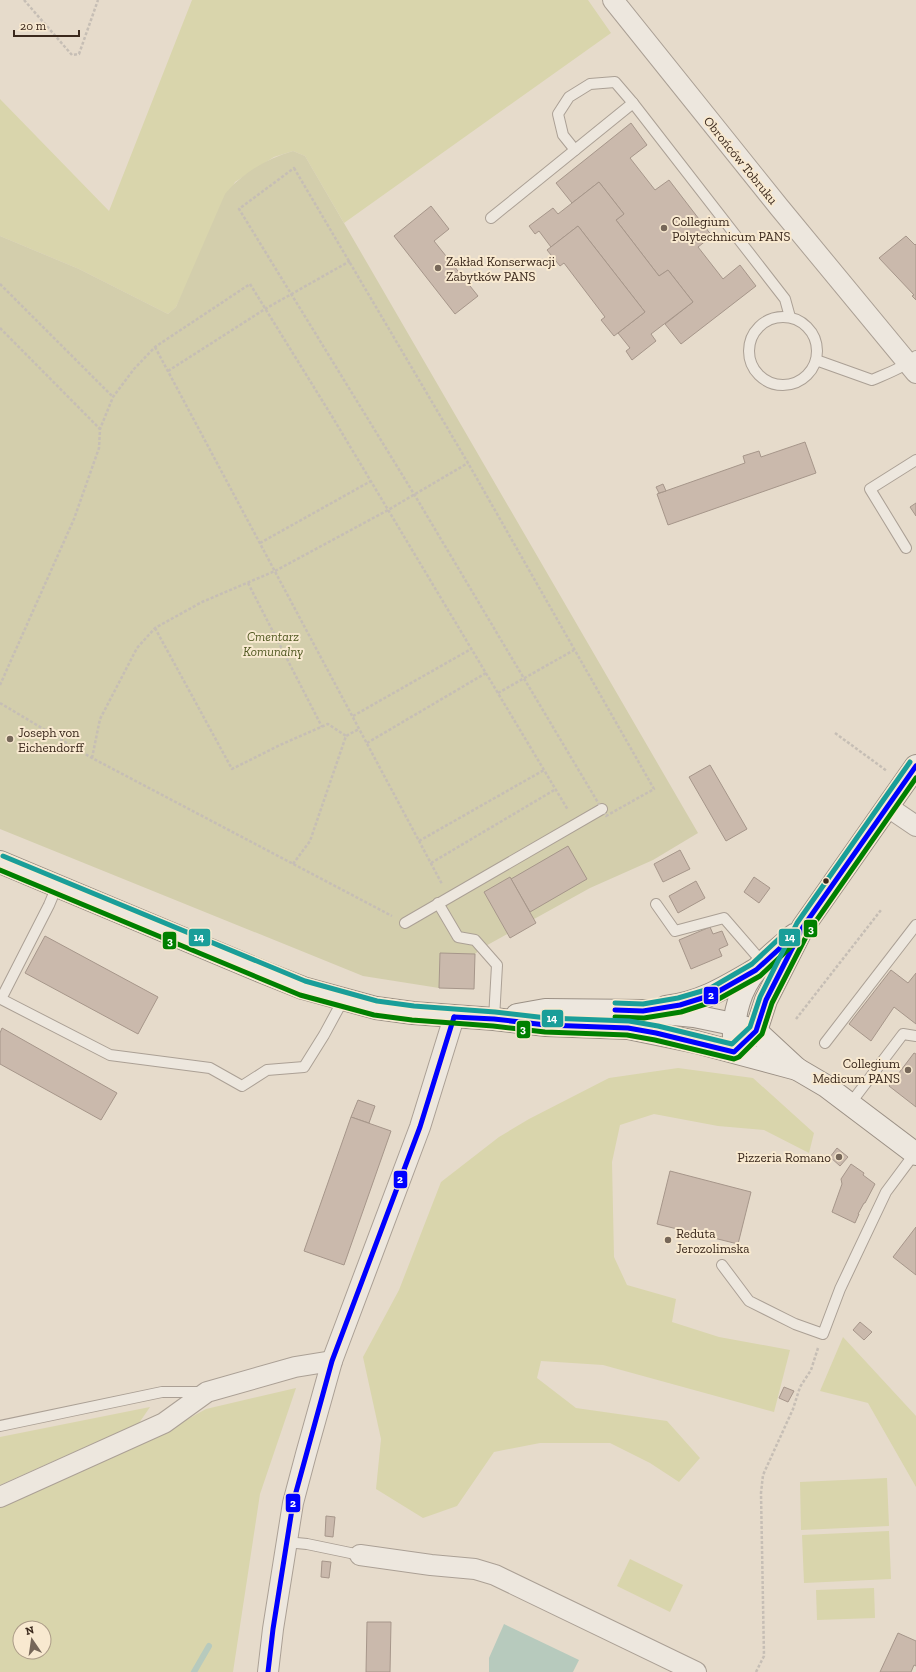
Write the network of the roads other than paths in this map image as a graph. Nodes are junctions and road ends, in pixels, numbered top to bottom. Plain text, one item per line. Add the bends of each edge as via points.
1 (613, 0) edge
2 (633, 103) junction
3 (575, 150) junction
4 (491, 218) dead end
5 (790, 317) junction
6 (816, 360) junction
7 (913, 364) edge
8 (916, 460) edge
9 (906, 548) dead end
10 (916, 766) edge
11 (888, 807) junction
12 (602, 809) road end
13 (916, 826) edge
14 (0, 862) edge
15 (57, 886) junction
16 (438, 904) junction
17 (656, 904) dead end
18 (405, 922) road end
19 (916, 925) edge
20 (803, 927) junction
21 (760, 966) junction
22 (343, 1000) junction
23 (643, 1010) junction
24 (454, 1017) junction
25 (494, 1019) junction
26 (733, 1024) junction
27 (756, 1031) junction
28 (916, 1036) edge
29 (825, 1043) dead end
30 (734, 1052) junction
31 (797, 1069) junction
32 (850, 1104) junction
33 (916, 1154) edge
34 (722, 1265) dead end
35 (332, 1361) junction
36 (207, 1392) junction
37 (0, 1426) edge
38 (0, 1497) edge
39 (286, 1542) junction
40 (360, 1555) joint
41 (268, 1672) edge
42 (696, 1672) edge

1 - 7 street, Obrońców Tobruku via 779,207
2 - 3 lane
2 - 3 lane via 615,82 590,84 569,97 558,114 563,135
2 - 5 lane via 785,299
3 - 4 lane
5 - 6 lane via 801,321 812,332 817,345
5 - 6 lane via 776,317 763,323 754,332 748,346 749,360 756,373 763,380 777,385 790,385 802,380
6 - 7 lane via 872,380
8 - 9 lane via 870,489
10 - 11 main road
11 - 13 street
11 - 20 main road
12 - 16 lane
14 - 15 main road
15 - 22 main road via 265,973
15 - 22 lane via 1,999 110,1055 210,1068 242,1086 267,1070 304,1067
16 - 18 lane
16 - 25 lane via 458,937 475,940 497,965
17 - 21 lane via 675,931 724,918
19 - 29 lane
20 - 21 main road
20 - 27 main road via 766,1000
21 - 23 main road via 712,995 680,1005
21 - 26 main road via 741,996
22 - 24 main road via 376,1008
23 - 25 main road via 545,1010
23 - 26 main road
24 - 25 main road
24 - 35 street via 420,1127
25 - 30 main road via 546,1026 628,1028
26 - 27 main road
26 - 30 main road
27 - 30 main road
27 - 31 main road
28 - 32 lane via 903,1034
30 - 31 main road
31 - 32 main road
32 - 33 main road
33 - 34 lane via 886,1192 840,1289 823,1334 795,1324 749,1301
35 - 36 street via 295,1367
35 - 39 street via 293,1503
36 - 37 lane via 162,1392
36 - 38 street via 164,1423
39 - 40 lane
39 - 41 street
40 - 42 street via 475,1569 495,1575

